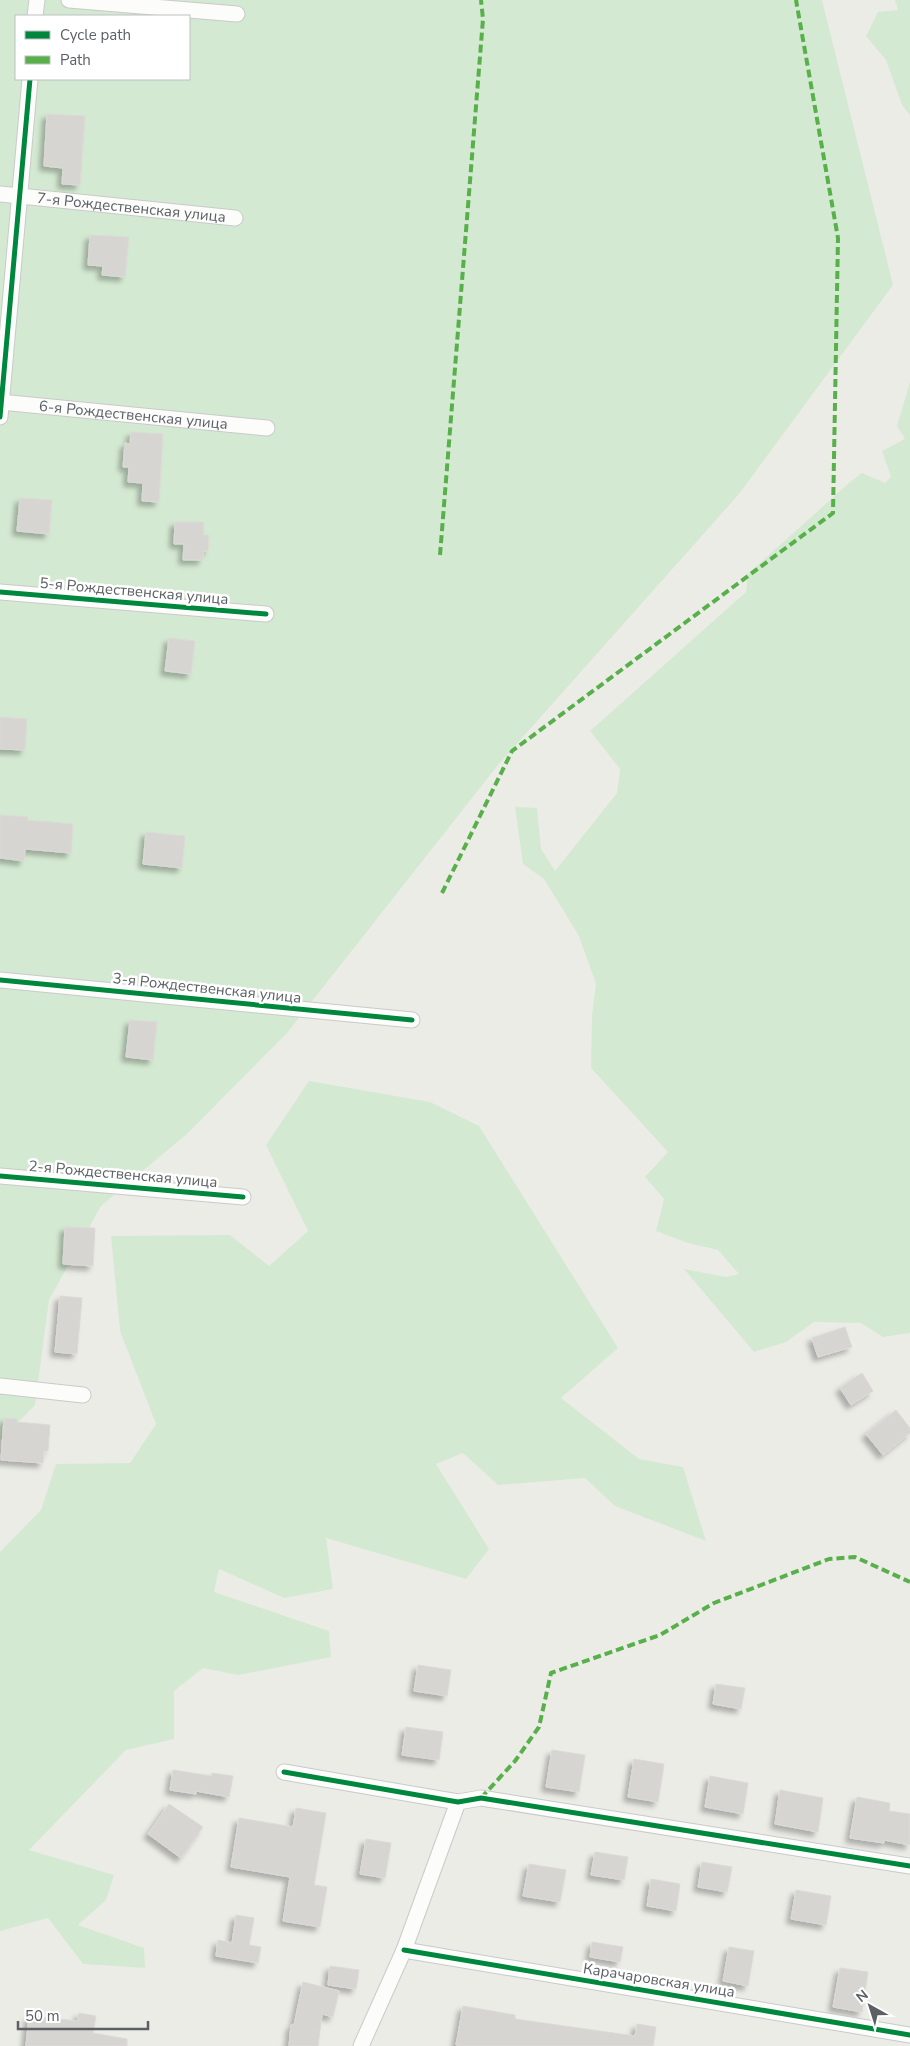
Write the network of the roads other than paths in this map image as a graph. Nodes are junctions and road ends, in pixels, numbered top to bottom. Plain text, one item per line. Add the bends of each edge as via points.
1 (37, 0) edge
2 (69, 0) edge
3 (237, 14) dead end
4 (35, 15) edge
5 (30, 80) edge
6 (0, 194) edge
7 (20, 196) junction
8 (235, 218) dead end
9 (0, 407) edge
10 (266, 428) dead end
11 (0, 592) edge
12 (266, 614) dead end
13 (0, 980) edge
14 (412, 1020) dead end
15 (0, 1176) edge
16 (244, 1197) dead end
17 (0, 1386) edge
18 (83, 1394) dead end
19 (284, 1772) dead end
20 (458, 1802) junction
21 (910, 1866) edge
22 (404, 1950) junction
23 (910, 2035) edge
24 (361, 2046) edge

1 - 4 street
2 - 3 street
5 - 7 street
6 - 7 street, 7-я Рождественская улица
7 - 8 street, 7-я Рождественская улица
7 - 9 street
9 - 10 street, 6-я Рождественская улица
11 - 12 street, 5-я Рождественская улица
13 - 14 street, 3-я Рождественская улица
15 - 16 street, 2-я Рождественская улица
17 - 18 street
19 - 20 street
20 - 21 street via 481,1798
20 - 22 street
22 - 23 street, Карачаровская улица
22 - 24 street

